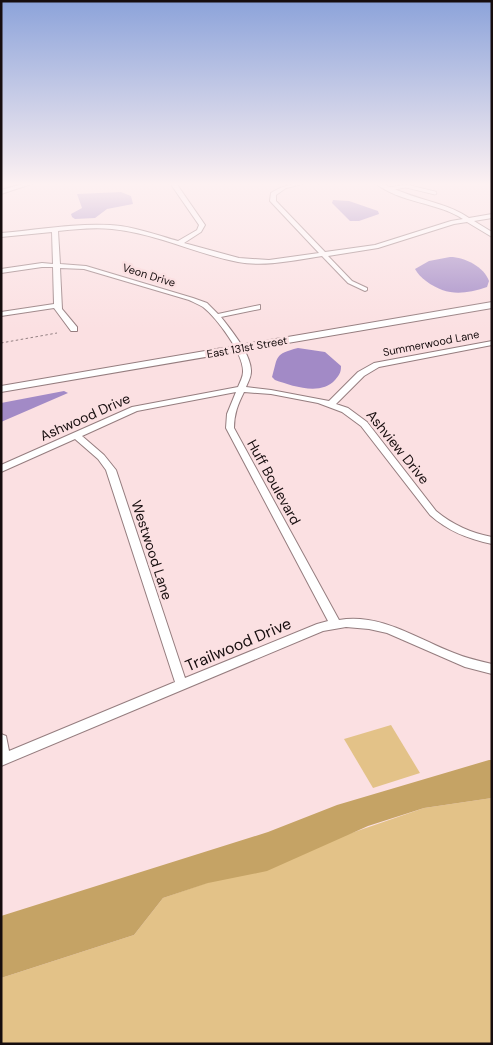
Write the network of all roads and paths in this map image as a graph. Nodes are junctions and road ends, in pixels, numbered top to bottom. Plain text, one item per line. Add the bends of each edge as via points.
1 (25, 232) edge
2 (55, 232) edge
3 (137, 232) edge
4 (198, 232) edge
5 (303, 232) edge
6 (422, 232) edge
7 (1, 234) edge
8 (179, 243) junction
9 (324, 254) junction
10 (57, 265) junction
11 (1, 270) edge
12 (365, 289) dead end
13 (492, 305) edge
14 (57, 306) junction
15 (257, 307) dead end
16 (1, 314) edge
17 (216, 316) junction
18 (74, 329) dead end
19 (57, 334) dead end
20 (1, 343) edge
21 (492, 343) edge
22 (238, 349) junction
23 (1, 389) edge
24 (241, 389) junction
25 (330, 405) junction
26 (76, 436) junction
27 (1, 469) edge
28 (492, 541) edge
29 (335, 623) junction
30 (492, 669) edge
31 (182, 686) junction
32 (1, 740) edge
33 (2, 759) edge

1 - 7 street
2 - 10 street
3 - 8 street
4 - 8 street
5 - 9 street
6 - 9 street via 376,246
8 - 9 street via 258,262
9 - 12 street via 350,282
10 - 11 street, Veon Drive
10 - 14 street
10 - 17 street, Veon Drive via 92,268 191,298
13 - 22 street, East 131st Street
14 - 16 street
14 - 18 street
15 - 17 street
17 - 22 street, Veon Drive
19 - 20 path
21 - 25 street, Summerwood Lane via 377,365 361,374
22 - 23 street, East 131st Street
22 - 24 street, Huff Boulevard via 247,368
24 - 25 street, Ashview Drive
24 - 26 street, Ashwood Drive via 143,407
24 - 29 street, Huff Boulevard via 229,419 230,428
25 - 28 street, Ashview Drive via 345,410 364,424 441,520 471,536
26 - 27 street, Ashwood Drive
26 - 31 street, Westwood Lane via 111,470
29 - 30 street, Trailwood Drive via 376,624 466,663
29 - 31 street, Trailwood Drive
31 - 33 street, Trailwood Drive
32 - 33 street

